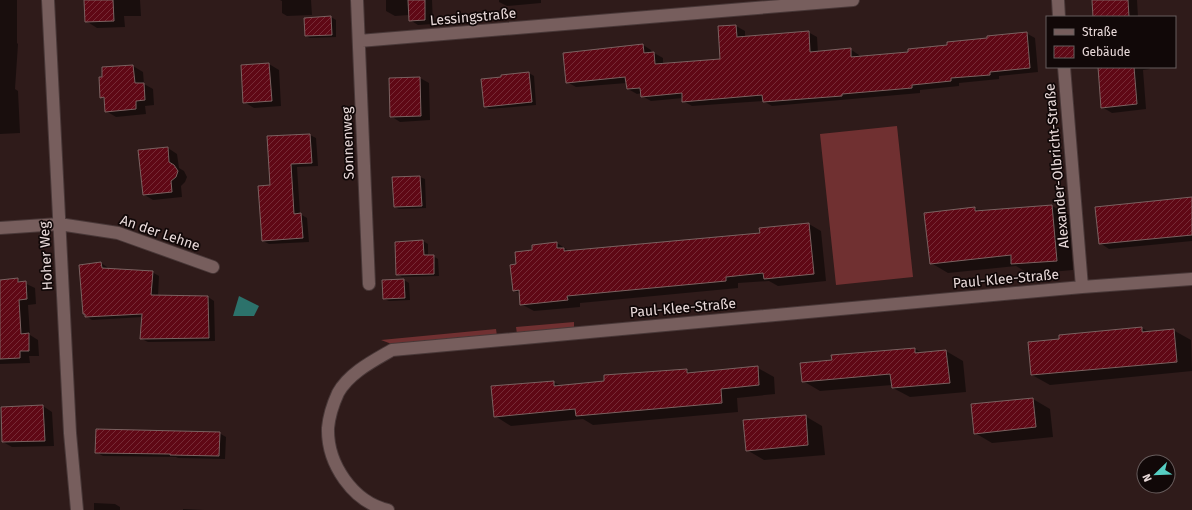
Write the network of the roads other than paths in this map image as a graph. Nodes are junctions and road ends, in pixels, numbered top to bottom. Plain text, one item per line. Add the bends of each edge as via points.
1 (48, 0) edge
2 (357, 0) edge
3 (853, 0) edge
4 (1058, 0) edge
5 (1060, 16) edge
6 (359, 41) junction
7 (1064, 68) edge
8 (59, 224) junction
9 (0, 228) edge
10 (213, 267) dead end
11 (1192, 279) edge
12 (369, 284) dead end
13 (1082, 287) junction
14 (77, 510) edge
15 (388, 510) edge

1 - 8 street, Hoher Weg
2 - 6 street, Sonnenweg
3 - 6 street, Lessingstraße
4 - 5 street
6 - 12 street, Sonnenweg
7 - 13 street, Alexander-Olbricht-Straße
8 - 9 street, An der Lehne
8 - 10 street, An der Lehne via 118,233
8 - 14 street, Hoher Weg via 70,433
11 - 13 street, Paul-Klee-Straße
13 - 15 street, Paul-Klee-Straße via 392,350 349,379 331,411 328,429 330,449 338,470 350,487 370,503

